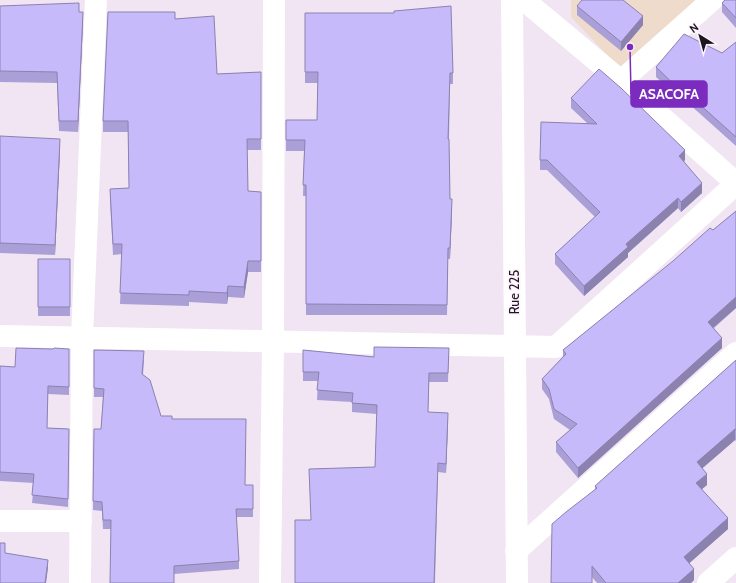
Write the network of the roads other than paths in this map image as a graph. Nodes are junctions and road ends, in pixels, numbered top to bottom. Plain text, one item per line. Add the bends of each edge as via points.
1 (96, 0) edge
2 (274, 0) edge
3 (512, 0) edge
4 (524, 0) edge
5 (712, 0) edge
6 (621, 81) junction
7 (736, 184) edge
8 (0, 336) edge
9 (82, 338) junction
10 (273, 342) junction
11 (515, 347) junction
12 (736, 353) edge
13 (0, 521) edge
14 (81, 521) junction
15 (516, 551) junction
16 (736, 558) edge
17 (80, 583) edge
18 (270, 583) edge
19 (517, 583) edge
20 (708, 583) edge

1 - 9 street
2 - 10 street
3 - 11 street, Rue 225
4 - 6 street
5 - 6 street
6 - 7 street
7 - 11 street via 556,347
8 - 9 street
9 - 10 street
9 - 14 street
10 - 11 street
10 - 18 street
11 - 15 street, Rue 225
12 - 15 street
13 - 14 street
14 - 17 street
15 - 19 street, Rue 225
16 - 20 street

